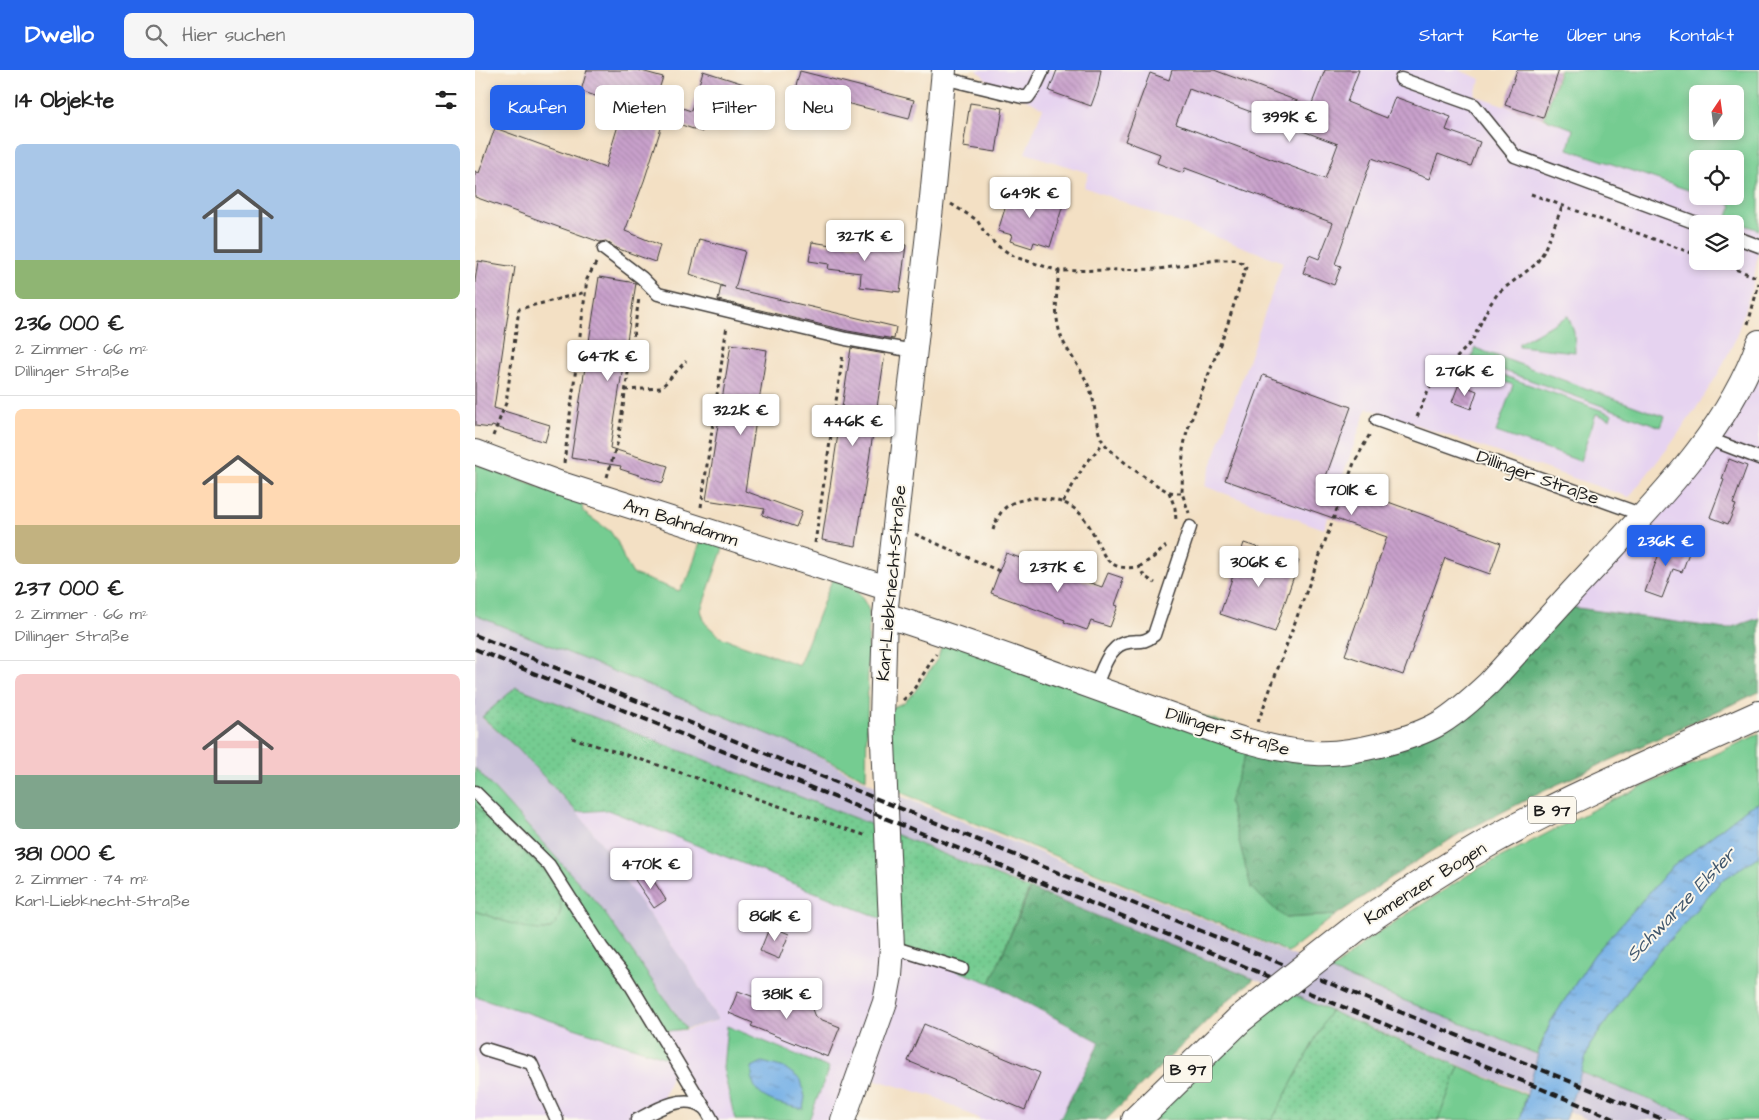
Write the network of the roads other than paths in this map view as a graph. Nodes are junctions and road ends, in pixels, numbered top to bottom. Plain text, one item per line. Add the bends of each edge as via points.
1 (1043, 70) edge
2 (943, 74) edge
3 (1401, 80) dead end
4 (1689, 220) edge
5 (1744, 240) edge
6 (1759, 246) edge
7 (603, 249) road end
8 (1753, 336) edge
9 (915, 350) junction
10 (1377, 420) road end
11 (1707, 438) junction
12 (480, 454) edge
13 (1759, 458) edge
14 (1643, 515) junction
15 (1190, 527) road end
16 (887, 588) junction
17 (885, 615) junction
18 (1095, 688) junction
19 (1759, 715) edge
20 (475, 792) edge
21 (892, 947) junction
22 (962, 969) dead end
23 (485, 1049) dead end
24 (704, 1107) junction
25 (557, 1120) edge
26 (637, 1120) edge
27 (712, 1120) edge
28 (843, 1120) edge
29 (1136, 1120) edge

1 - 2 lane via 1028,97
2 - 9 street, Karl-Liebknecht-Straße
3 - 4 lane via 1474,105 1515,156
5 - 6 lane
7 - 9 lane via 658,294 845,339
8 - 11 street, Dillinger Straße via 1747,371
9 - 16 street, Karl-Liebknecht-Straße
10 - 14 lane, Dillinger Straße
11 - 13 lane
11 - 14 street, Dillinger Straße
12 - 16 street, Am Bahndamm via 561,484
14 - 18 street, Dillinger Straße via 1489,683 1439,724 1411,736 1354,751 1317,753 1281,750
15 - 18 lane via 1154,634 1147,641 1124,643 1112,651
16 - 17 street, Karl-Liebknecht-Straße
17 - 18 street, Dillinger Straße
17 - 21 street, Karl-Liebknecht-Straße via 882,708
19 - 29 main road, Kamenzer Bogen / B 97, bridge via 1590,792 1496,839 1436,874 1357,927 1240,1019
20 - 24 lane via 549,865 602,948 627,979
21 - 22 lane
21 - 28 street, Karl-Liebknecht-Straße via 885,1002
23 - 25 lane via 531,1063
24 - 26 lane via 677,1102
24 - 27 lane

